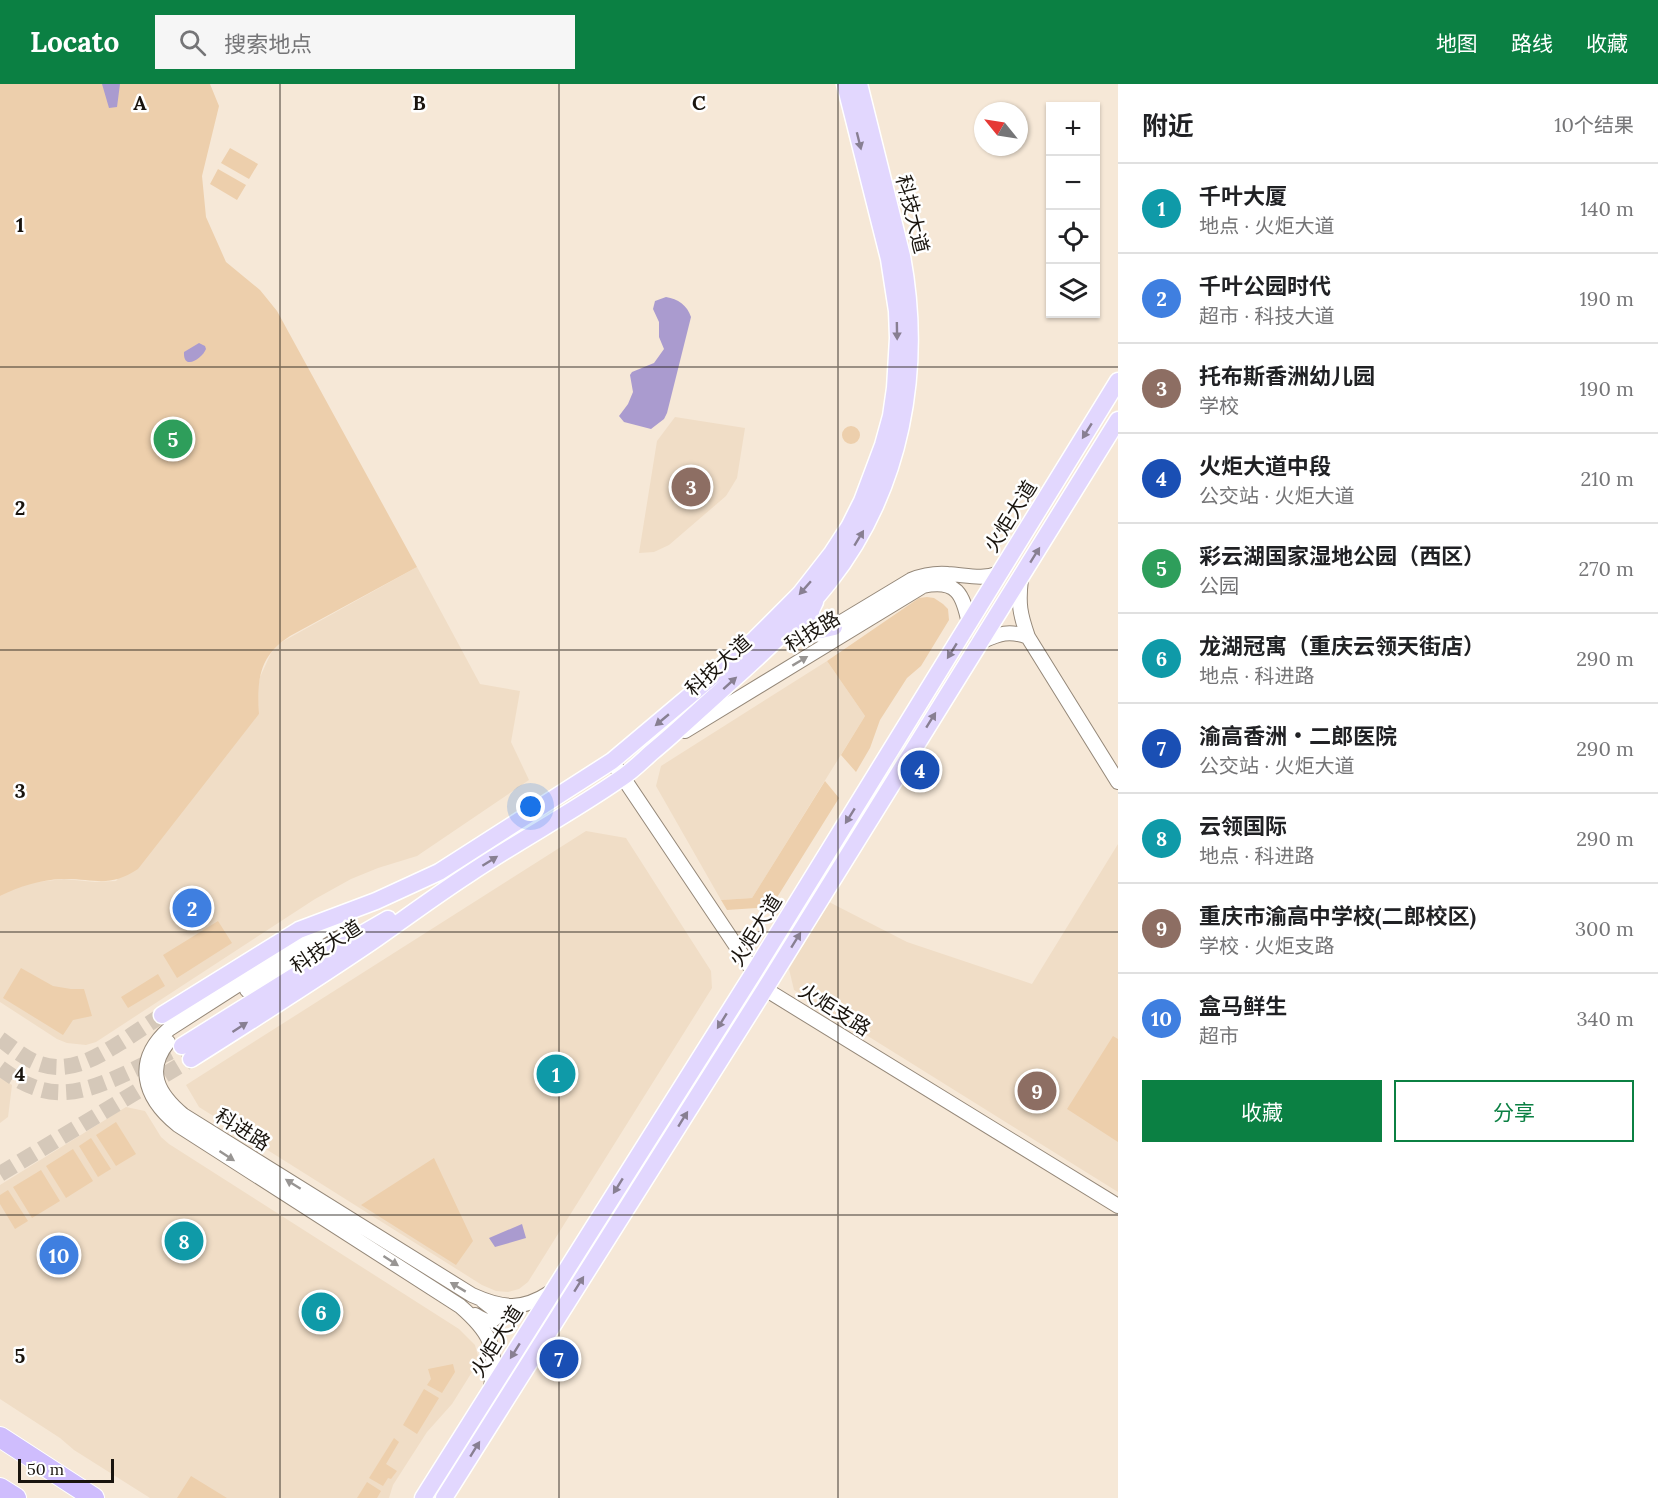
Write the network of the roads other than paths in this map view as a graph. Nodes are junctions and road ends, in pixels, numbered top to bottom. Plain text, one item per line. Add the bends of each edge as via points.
1 (845, 84) edge
2 (859, 84) edge
3 (1118, 381) edge
4 (1118, 420) edge
5 (1000, 573) junction
6 (1021, 577) junction
7 (820, 592) junction
8 (969, 624) junction
9 (834, 627) junction
10 (783, 633) junction
11 (1028, 637) junction
12 (755, 639) junction
13 (978, 644) junction
14 (660, 746) junction
15 (612, 761) junction
16 (622, 778) junction
17 (1118, 782) edge
18 (470, 873) junction
19 (356, 909) junction
20 (362, 934) junction
21 (754, 972) junction
22 (765, 989) junction
23 (162, 1016) tunnel mouth
24 (1118, 1206) edge
25 (551, 1293) junction
26 (480, 1299) junction
27 (460, 1306) junction
28 (490, 1391) junction
29 (0, 1437) edge
30 (0, 1488) edge
31 (16, 1498) edge
32 (94, 1498) edge
33 (423, 1498) edge
34 (444, 1498) edge

1 -> 12 main road, 科技大道 via 894,286 898,338 891,416 873,474 849,527 818,573
7 -> 2 main road, 科技大道 via 860,536 887,479 897,450 909,372 908,284
3 -> 5 main road, 火炬大道
6 -> 4 main road, 火炬大道
5 - 8 main road, 火炬大道
5 - 9 street, 科技路 via 983,578 947,573 923,575
6 - 11 street via 1018,599
6 - 13 main road, 火炬大道
7 - 9 main road via 810,616 813,628
7 - 10 main road, 科技大道
14 -> 8 street, 科技路 via 923,586 936,584 955,589
8 -> 21 main road, 火炬大道
9 - 10 street, 科技路 via 815,635
10 - 12 street, 科技路
14 -> 10 main road, 科技大道
11 - 13 street via 1006,633
11 - 17 street
12 -> 15 main road, 科技大道
22 -> 13 main road, 火炬大道
14 - 16 main road, 科技大道
15 - 16 street, 火炬支路
15 - 19 main road, 科技大道 via 439,872
18 -> 16 main road, 科技大道
16 - 21 street, 火炬支路
18 - 20 main road
20 -> 18 main road, 科技大道 via 187,1053 368,944
19 - 23 main road, 科技大道 via 293,933
19 -> 27 street via 169,1029 156,1042 147,1062 148,1085 156,1103 178,1125
26 -> 20 street, 科进路 via 183,1115 157,1083 159,1056 174,1036 297,958
21 - 22 street, 火炬支路
21 -> 25 main road, 火炬大道
22 - 24 street, 火炬支路
34 -> 22 main road, 火炬大道
25 - 26 street, 科进路 via 524,1305
25 -> 28 main road, 火炬大道
26 - 27 street via 496,1311 492,1321
27 - 28 street via 482,1327 492,1347
28 - 33 main road, 火炬大道
29 - 32 highway
30 - 31 highway

